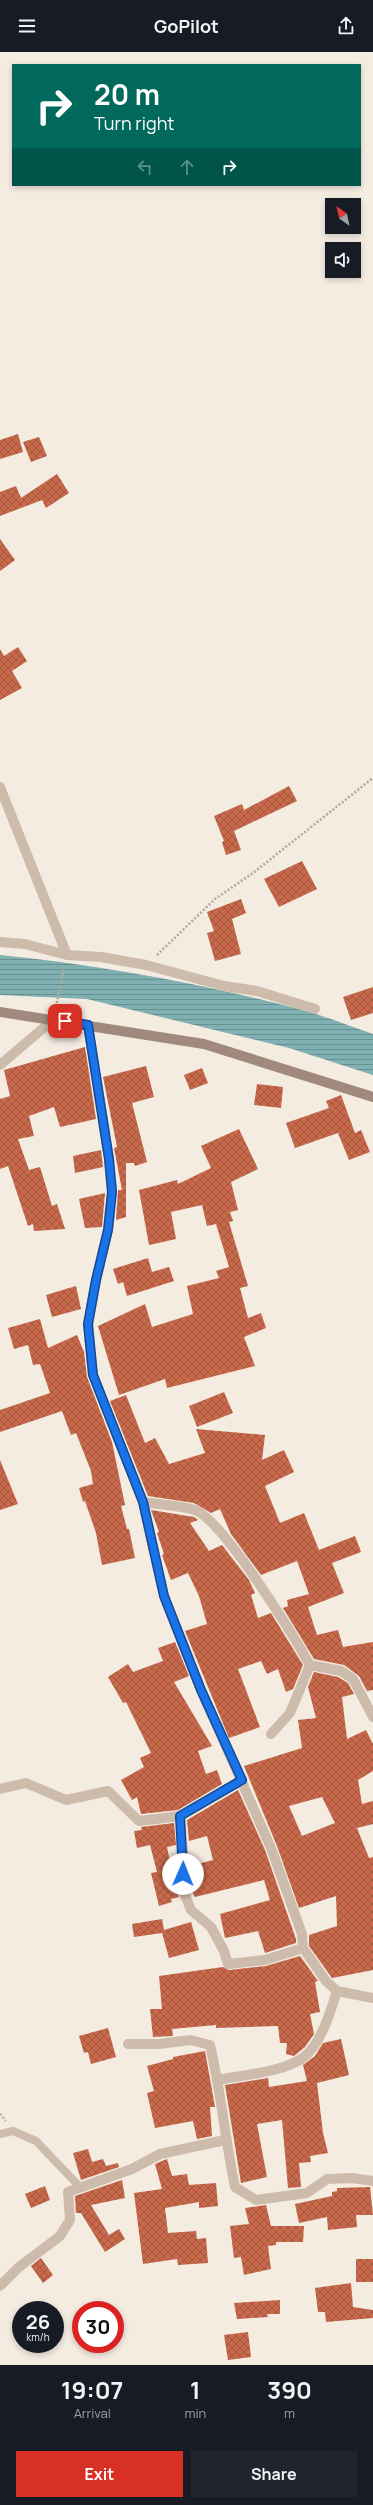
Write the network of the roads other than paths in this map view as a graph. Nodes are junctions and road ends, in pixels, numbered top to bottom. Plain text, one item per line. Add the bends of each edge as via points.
1 (0, 786) edge
2 (0, 942) edge
3 (67, 955) junction
4 (315, 1009) dead end
5 (0, 1012) edge
6 (54, 1019) junction
7 (88, 1025) junction
8 (0, 1066) edge
9 (373, 1097) edge
10 (143, 1502) junction
11 (310, 1665) junction
12 (373, 1717) edge
13 (271, 1734) dead end
14 (242, 1780) junction
15 (0, 1789) edge
16 (180, 1816) junction
17 (302, 1948) junction
18 (337, 1991) junction
19 (373, 1998) edge
20 (128, 2044) dead end
21 (218, 2080) junction
22 (0, 2134) edge
23 (225, 2140) junction
24 (373, 2181) edge
25 (79, 2186) junction
26 (0, 2286) edge

1 - 3 street
2 - 3 street via 25,944
3 - 4 street via 101,957 146,965 224,986 257,991
5 - 6 main road
6 - 7 main road
6 - 8 street
7 - 9 main road via 204,1044
7 - 10 street via 112,1192 108,1230 88,1324 93,1375
10 - 11 street via 197,1511 220,1532 292,1632
10 - 14 street via 164,1596 201,1690
11 - 12 street via 341,1671 353,1679
11 - 13 street via 290,1713
14 - 16 street
14 - 17 street via 271,1848 302,1934
15 - 16 street via 26,1783 66,1800 108,1791 139,1820
16 - 17 street via 184,1862 181,1885 191,1910 211,1927 228,1964 265,1960
17 - 18 street via 326,1981
18 - 19 street
18 - 21 street via 326,2026 305,2056 287,2066
20 - 21 street via 190,2040 210,2045
21 - 23 street
22 - 25 lane via 13,2132 36,2141
23 - 24 street via 235,2186 256,2200 307,2193 327,2178
23 - 25 street via 160,2154 132,2169
25 - 26 street via 68,2192 70,2220 60,2236 19,2267

